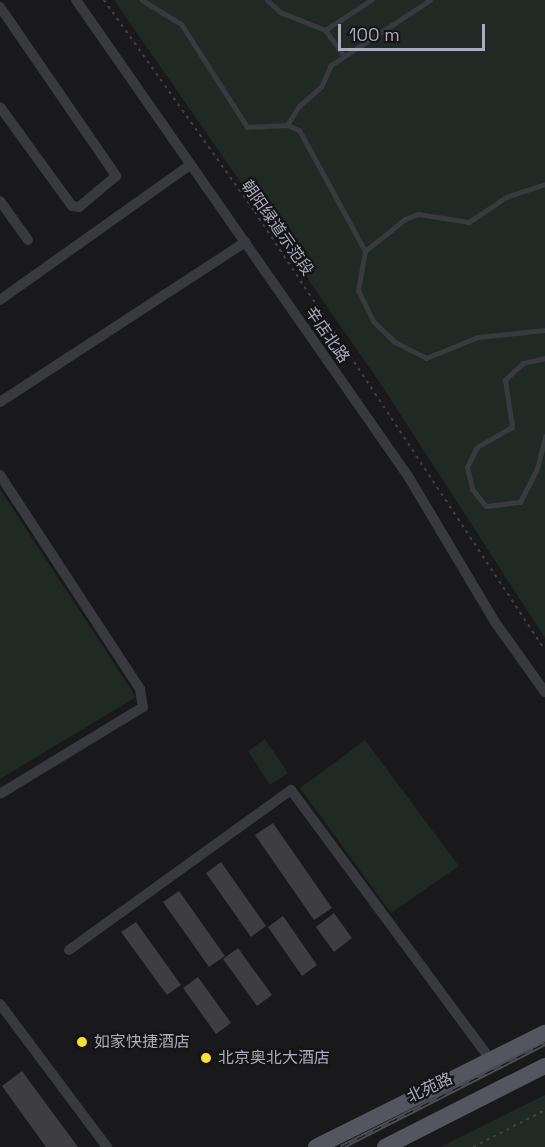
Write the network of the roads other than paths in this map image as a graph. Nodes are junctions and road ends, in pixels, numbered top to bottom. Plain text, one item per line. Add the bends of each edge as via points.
1 (76, 0) edge
2 (142, 0) edge
3 (267, 0) edge
4 (371, 0) edge
5 (430, 0) edge
6 (0, 8) edge
7 (325, 30) junction
8 (343, 55) junction
9 (0, 107) edge
10 (287, 125) junction
11 (190, 165) junction
12 (545, 184) edge
13 (0, 201) edge
14 (28, 240) dead end
15 (245, 242) junction
16 (365, 251) junction
17 (0, 300) edge
18 (545, 330) edge
19 (545, 358) edge
20 (0, 402) edge
21 (545, 436) edge
22 (0, 475) edge
23 (545, 692) edge
24 (0, 794) edge
25 (69, 950) dead end
26 (0, 1004) edge
27 (545, 1033) edge
28 (490, 1059) junction
29 (545, 1066) edge
30 (106, 1147) edge
31 (316, 1147) edge
32 (385, 1147) edge

1 - 11 street, 辛店北路
2 - 10 lane via 181,24 247,127
3 - 7 lane via 280,12
4 - 7 lane
5 - 8 lane via 381,37
6 - 9 street via 116,176 79,207 72,206
7 - 8 lane
8 - 10 lane
10 - 16 lane via 299,130
11 - 15 street, 辛店北路
11 - 17 street
12 - 16 lane via 506,197 469,222 418,214 405,219
13 - 14 street
15 - 20 street
15 - 23 street, 辛店北路 via 408,476 495,622
16 - 18 lane via 358,290 373,321 395,342 426,358 478,336
19 - 21 lane via 523,363 505,380 512,427 477,447 467,467 472,489 486,506 520,502 537,469
22 - 24 street via 140,689 143,707
25 - 28 street via 291,790
26 - 30 street
27 - 28 main road, 北苑路
28 - 31 main road, 北苑路
29 - 32 main road, 北苑路

